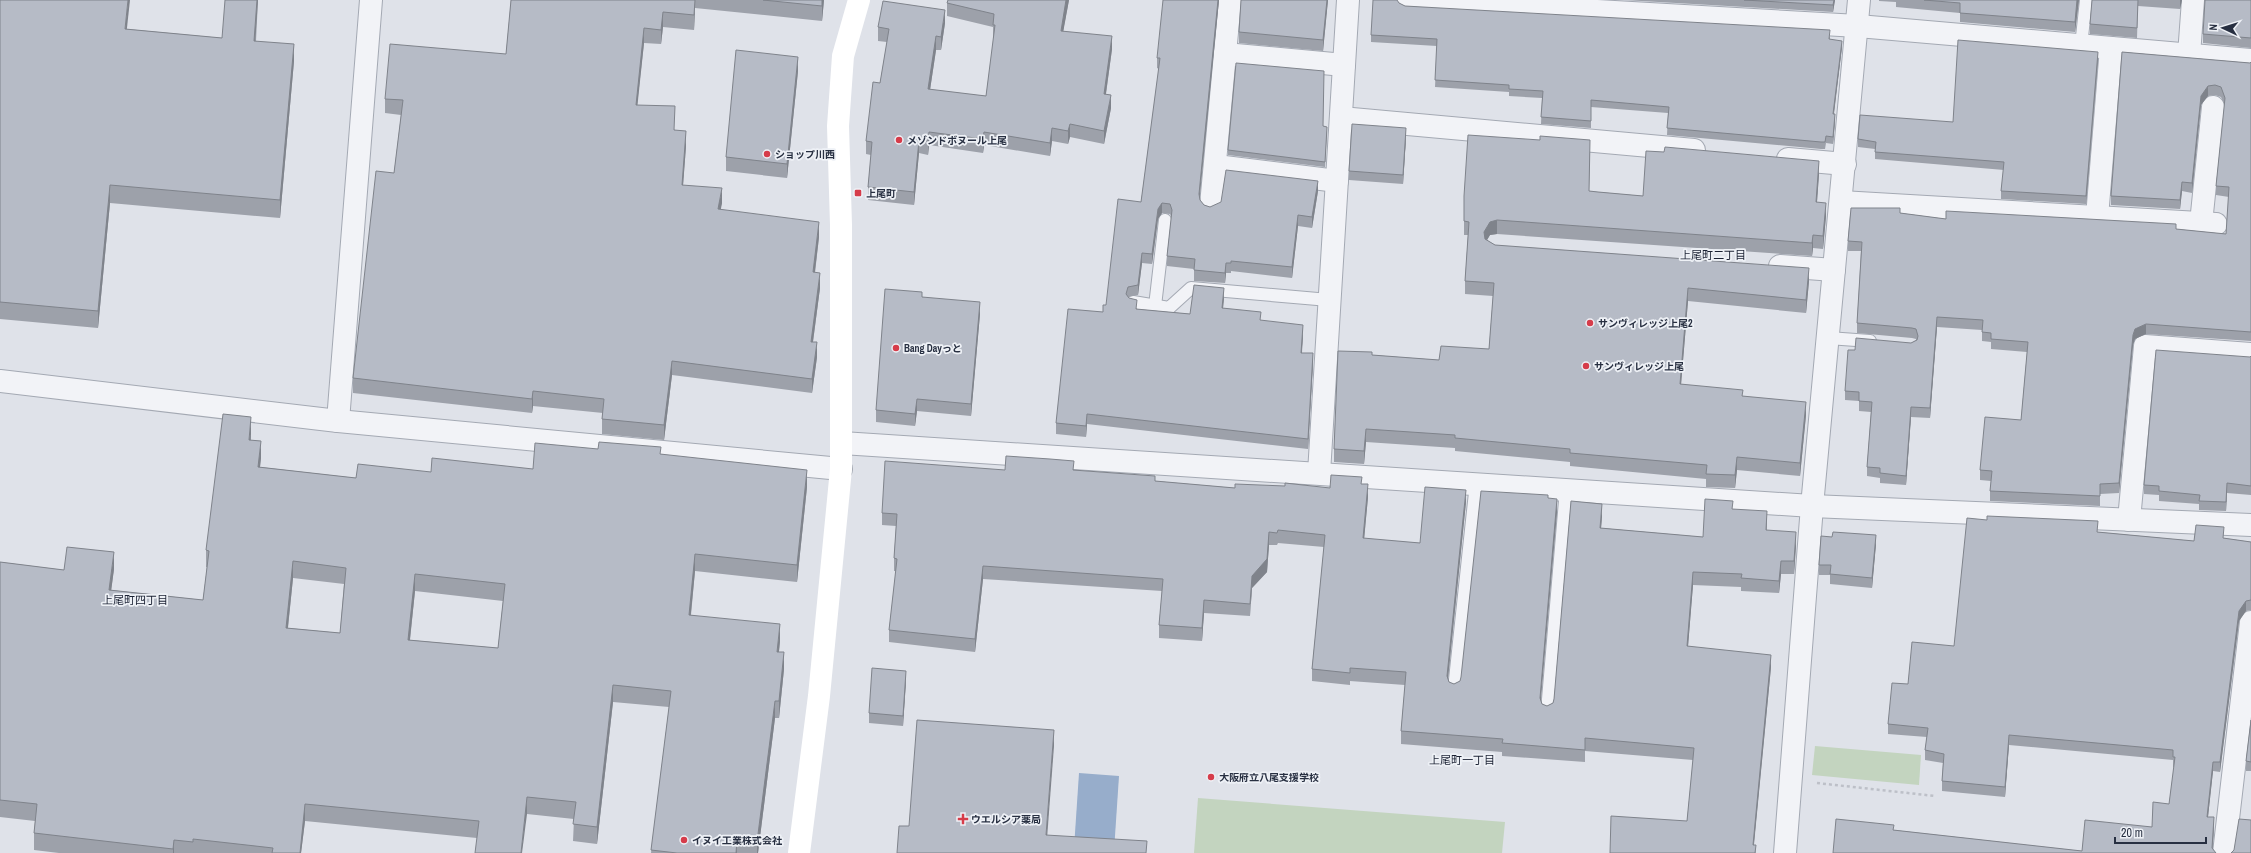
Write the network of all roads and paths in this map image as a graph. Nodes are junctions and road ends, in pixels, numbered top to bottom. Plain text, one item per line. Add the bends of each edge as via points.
1 (371, 0) edge
2 (859, 0) edge
3 (1230, 0) edge
4 (1348, 0) edge
5 (1406, 0) edge
6 (1859, 0) edge
7 (2086, 0) edge
8 (2193, 0) edge
9 (1525, 3) edge
10 (1858, 26) junction
11 (2081, 46) junction
12 (2111, 48) junction
13 (1226, 54) junction
14 (2189, 55) junction
15 (2251, 60) edge
16 (1344, 65) junction
17 (2213, 107) dead end
18 (1341, 118) junction
19 (1711, 152) edge
20 (1766, 157) edge
21 (1844, 164) junction
22 (1216, 166) junction
23 (1337, 181) junction
24 (1841, 202) junction
25 (1211, 205) edge
26 (2097, 217) junction
27 (1165, 220) edge
28 (1763, 265) edge
29 (1834, 270) junction
30 (1329, 300) junction
31 (1133, 302) edge
32 (1155, 306) junction
33 (1828, 338) junction
34 (1881, 342) edge
35 (2251, 354) edge
36 (0, 381) edge
37 (338, 421) junction
38 (842, 443) junction
39 (841, 469) junction
40 (1319, 473) junction
41 (1476, 483) junction
42 (1566, 489) junction
43 (1812, 506) junction
44 (2250, 519) edge
45 (2129, 520) junction
46 (2251, 622) edge
47 (1454, 689) edge
48 (1547, 711) edge
49 (1790, 780) junction
50 (1935, 796) dead end
51 (799, 853) edge
52 (1785, 853) edge
53 (2224, 853) edge

1 - 37 street
2 - 38 street via 843,56 838,126
3 - 13 street
4 - 16 street
5 - 9 street
6 - 10 street
7 - 11 lane
8 - 14 street
9 - 10 street
10 - 11 street
10 - 21 street
11 - 12 street
12 - 14 street
12 - 26 street
13 - 16 street
13 - 22 street
14 - 15 street
16 - 18 street
17 - 26 street via 2208,223
18 - 19 street
18 - 23 street
20 - 21 street
21 - 24 street
22 - 23 street
22 - 25 street
23 - 30 street
24 - 26 street
24 - 29 street
27 - 32 lane
28 - 29 street
29 - 33 street
30 - 32 lane via 1191,288 1169,308
30 - 40 street
31 - 32 lane
33 - 34 lane
33 - 43 street
35 - 45 street via 2145,346
36 - 37 street
37 - 39 street
38 - 39 street
38 - 40 street
39 - 51 street via 819,696
40 - 41 street
41 - 42 street
41 - 47 lane
42 - 43 street
42 - 48 lane
43 - 45 street
43 - 49 street
44 - 45 street
46 - 53 street
49 - 50 path
49 - 52 street

